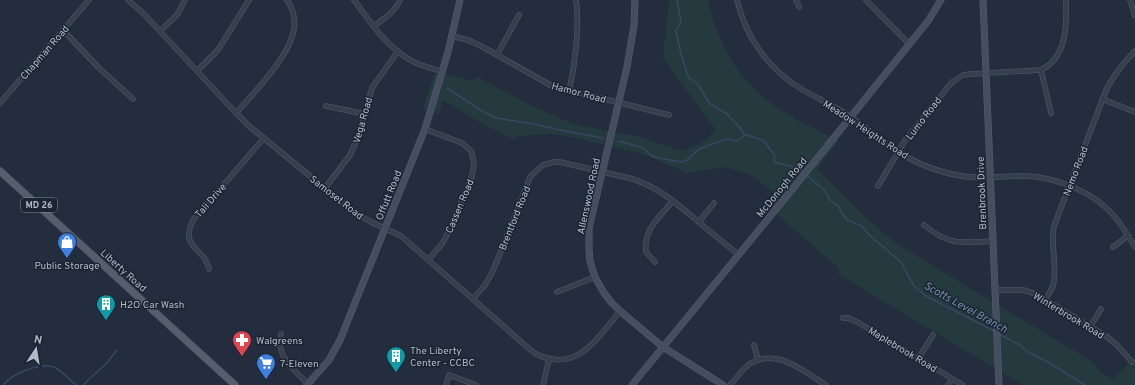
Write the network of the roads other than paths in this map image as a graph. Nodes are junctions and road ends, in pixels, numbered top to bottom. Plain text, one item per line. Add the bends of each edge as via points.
1 (89, 0) edge
2 (128, 0) edge
3 (185, 0) edge
4 (249, 0) edge
5 (287, 0) edge
6 (354, 0) edge
7 (400, 0) edge
8 (460, 0) edge
9 (576, 0) edge
10 (635, 0) edge
11 (737, 0) edge
12 (796, 0) edge
13 (866, 0) edge
14 (941, 0) edge
15 (983, 0) edge
16 (1066, 0) edge
17 (1130, 0) edge
18 (799, 7) dead end
19 (520, 15) dead end
20 (1135, 16) edge
21 (374, 26) junction
22 (63, 30) junction
23 (160, 31) junction
24 (452, 36) junction
25 (909, 44) junction
26 (398, 51) junction
27 (1135, 51) edge
28 (497, 54) junction
29 (1041, 70) junction
30 (197, 71) junction
31 (443, 72) junction
32 (986, 73) junction
33 (569, 91) junction
34 (1102, 99) junction
35 (133, 100) dead end
36 (0, 103) edge
37 (619, 103) junction
38 (326, 106) dead end
39 (1135, 112) edge
40 (236, 113) junction
41 (1051, 113) dead end
42 (365, 114) junction
43 (669, 115) dead end
44 (850, 117) junction
45 (425, 129) junction
46 (264, 138) junction
47 (898, 152) junction
48 (0, 171) edge
49 (603, 172) junction
50 (990, 178) junction
51 (878, 186) dead end
52 (1069, 186) junction
53 (325, 188) junction
54 (673, 201) junction
55 (714, 203) dead end
56 (699, 222) junction
57 (924, 225) dead end
58 (386, 228) junction
59 (1128, 236) junction
60 (993, 241) junction
61 (1113, 247) dead end
62 (1135, 247) edge
63 (738, 254) junction
64 (428, 260) junction
65 (655, 262) dead end
66 (209, 269) dead end
67 (595, 277) junction
68 (995, 290) junction
69 (558, 292) dead end
70 (473, 299) junction
71 (1046, 300) junction
72 (1101, 309) dead end
73 (620, 311) junction
74 (843, 318) dead end
75 (1090, 327) junction
76 (281, 334) dead end
77 (933, 335) dead end
78 (754, 345) dead end
79 (664, 347) junction
80 (549, 359) junction
81 (918, 359) junction
82 (758, 360) junction
83 (1132, 362) dead end
84 (952, 379) junction
85 (308, 384) edge
86 (235, 385) edge
87 (446, 385) edge
88 (476, 385) edge
89 (542, 385) edge
90 (632, 385) edge
91 (723, 385) edge
92 (730, 385) edge
93 (826, 385) edge
94 (948, 385) edge
95 (963, 385) edge
96 (999, 385) edge

1 - 22 street, Chapman Road
2 - 23 street, Samoset Road
3 - 23 street via 177,14
4 - 30 street via 218,50
5 - 40 street via 295,18 292,36 267,78
6 - 21 street
7 - 21 street via 393,12
8 - 24 street, Offutt Road
9 - 33 street via 574,63
10 - 37 street, Allenswood Road via 634,25
11 - 44 street, Meadow Heights Road via 756,47 769,62 788,80
12 - 18 street
13 - 25 street
14 - 25 street, McDonogh Road
15 - 32 street, Brenbrook Drive
16 - 29 street via 1066,27 1061,46 1053,62
17 - 20 street
19 - 28 street
21 - 26 street
22 - 35 street
22 - 36 street, Chapman Road
23 - 30 street, Samoset Road
24 - 28 street, Hamor Road via 474,42
24 - 31 street, Offutt Road
25 - 44 street, McDonogh Road
26 - 31 street via 417,63
26 - 42 street, Vega Road via 372,88
27 - 34 street, Nemo Road via 1112,79
28 - 33 street, Hamor Road via 552,86
29 - 32 street, Lumo Road
29 - 41 street
30 - 40 street, Samoset Road
31 - 45 street, Offutt Road
32 - 47 street, Lumo Road via 964,75 952,82
32 - 50 street, Brenbrook Drive
33 - 37 street, Hamor Road
34 - 39 street
34 - 52 street, Nemo Road
37 - 43 street, Hamor Road
37 - 49 street, Allenswood Road
38 - 42 street
40 - 46 street, Samoset Road
42 - 53 street, Vega Road via 350,156
44 - 47 street, Meadow Heights Road
44 - 63 street, McDonogh Road
45 - 58 street, Offutt Road
45 - 64 street, Cassen Road via 462,143 470,151 474,163 472,176 449,231
46 - 53 street, Samoset Road
46 - 66 street, Tali Drive via 193,220 190,227 188,236 191,244 207,261
47 - 50 street, Meadow Heights Road via 947,173
47 - 51 street, Lumo Road
48 - 86 main road, Liberty Road / MD 26
49 - 54 street, Brentford Road via 647,184
49 - 67 street, Allenswood Road via 588,238 590,261
49 - 70 street, Brentford Road via 560,162 543,165 534,172 492,271 485,285
50 - 52 street, Meadow Heights Road via 1034,177
50 - 60 street, Brenbrook Drive
52 - 59 street, Meadow Heights Road via 1084,192 1104,206
52 - 71 street, Nemo Road via 1054,226 1054,279
53 - 58 street, Samoset Road via 361,216
54 - 56 street, Brentford Road
54 - 65 street via 647,236 646,252
55 - 56 street
56 - 63 street, Brentford Road
57 - 60 street via 949,240 965,243
58 - 64 street, Samoset Road via 401,236
58 - 85 street, Offutt Road via 337,347
59 - 61 street
59 - 62 street, Meadow Heights Road
60 - 68 street, Brenbrook Drive
63 - 79 street, McDonogh Road
64 - 70 street, Samoset Road
67 - 69 street
67 - 73 street, Allenswood Road via 604,293
68 - 71 street, Winterbrook Road via 1023,290
68 - 96 street, Brenbrook Drive
70 - 80 street, Samoset Road via 534,354
71 - 75 street, Winterbrook Road
72 - 75 street
73 - 79 street, Allenswood Road
73 - 80 street, Samoset Road via 593,344 582,353 567,359
74 - 81 street, Maplebrook Road via 859,323
75 - 83 street, Winterbrook Road via 1111,341
76 - 85 street via 280,346 283,356
77 - 81 street
78 - 82 street
79 - 90 street, McDonogh Road
79 - 91 street, Allenswood Road
80 - 89 street
81 - 84 street, Maplebrook Road
82 - 92 street via 746,367
82 - 93 street via 784,360
84 - 94 street
84 - 95 street, Maplebrook Road
87 - 88 street via 450,375

